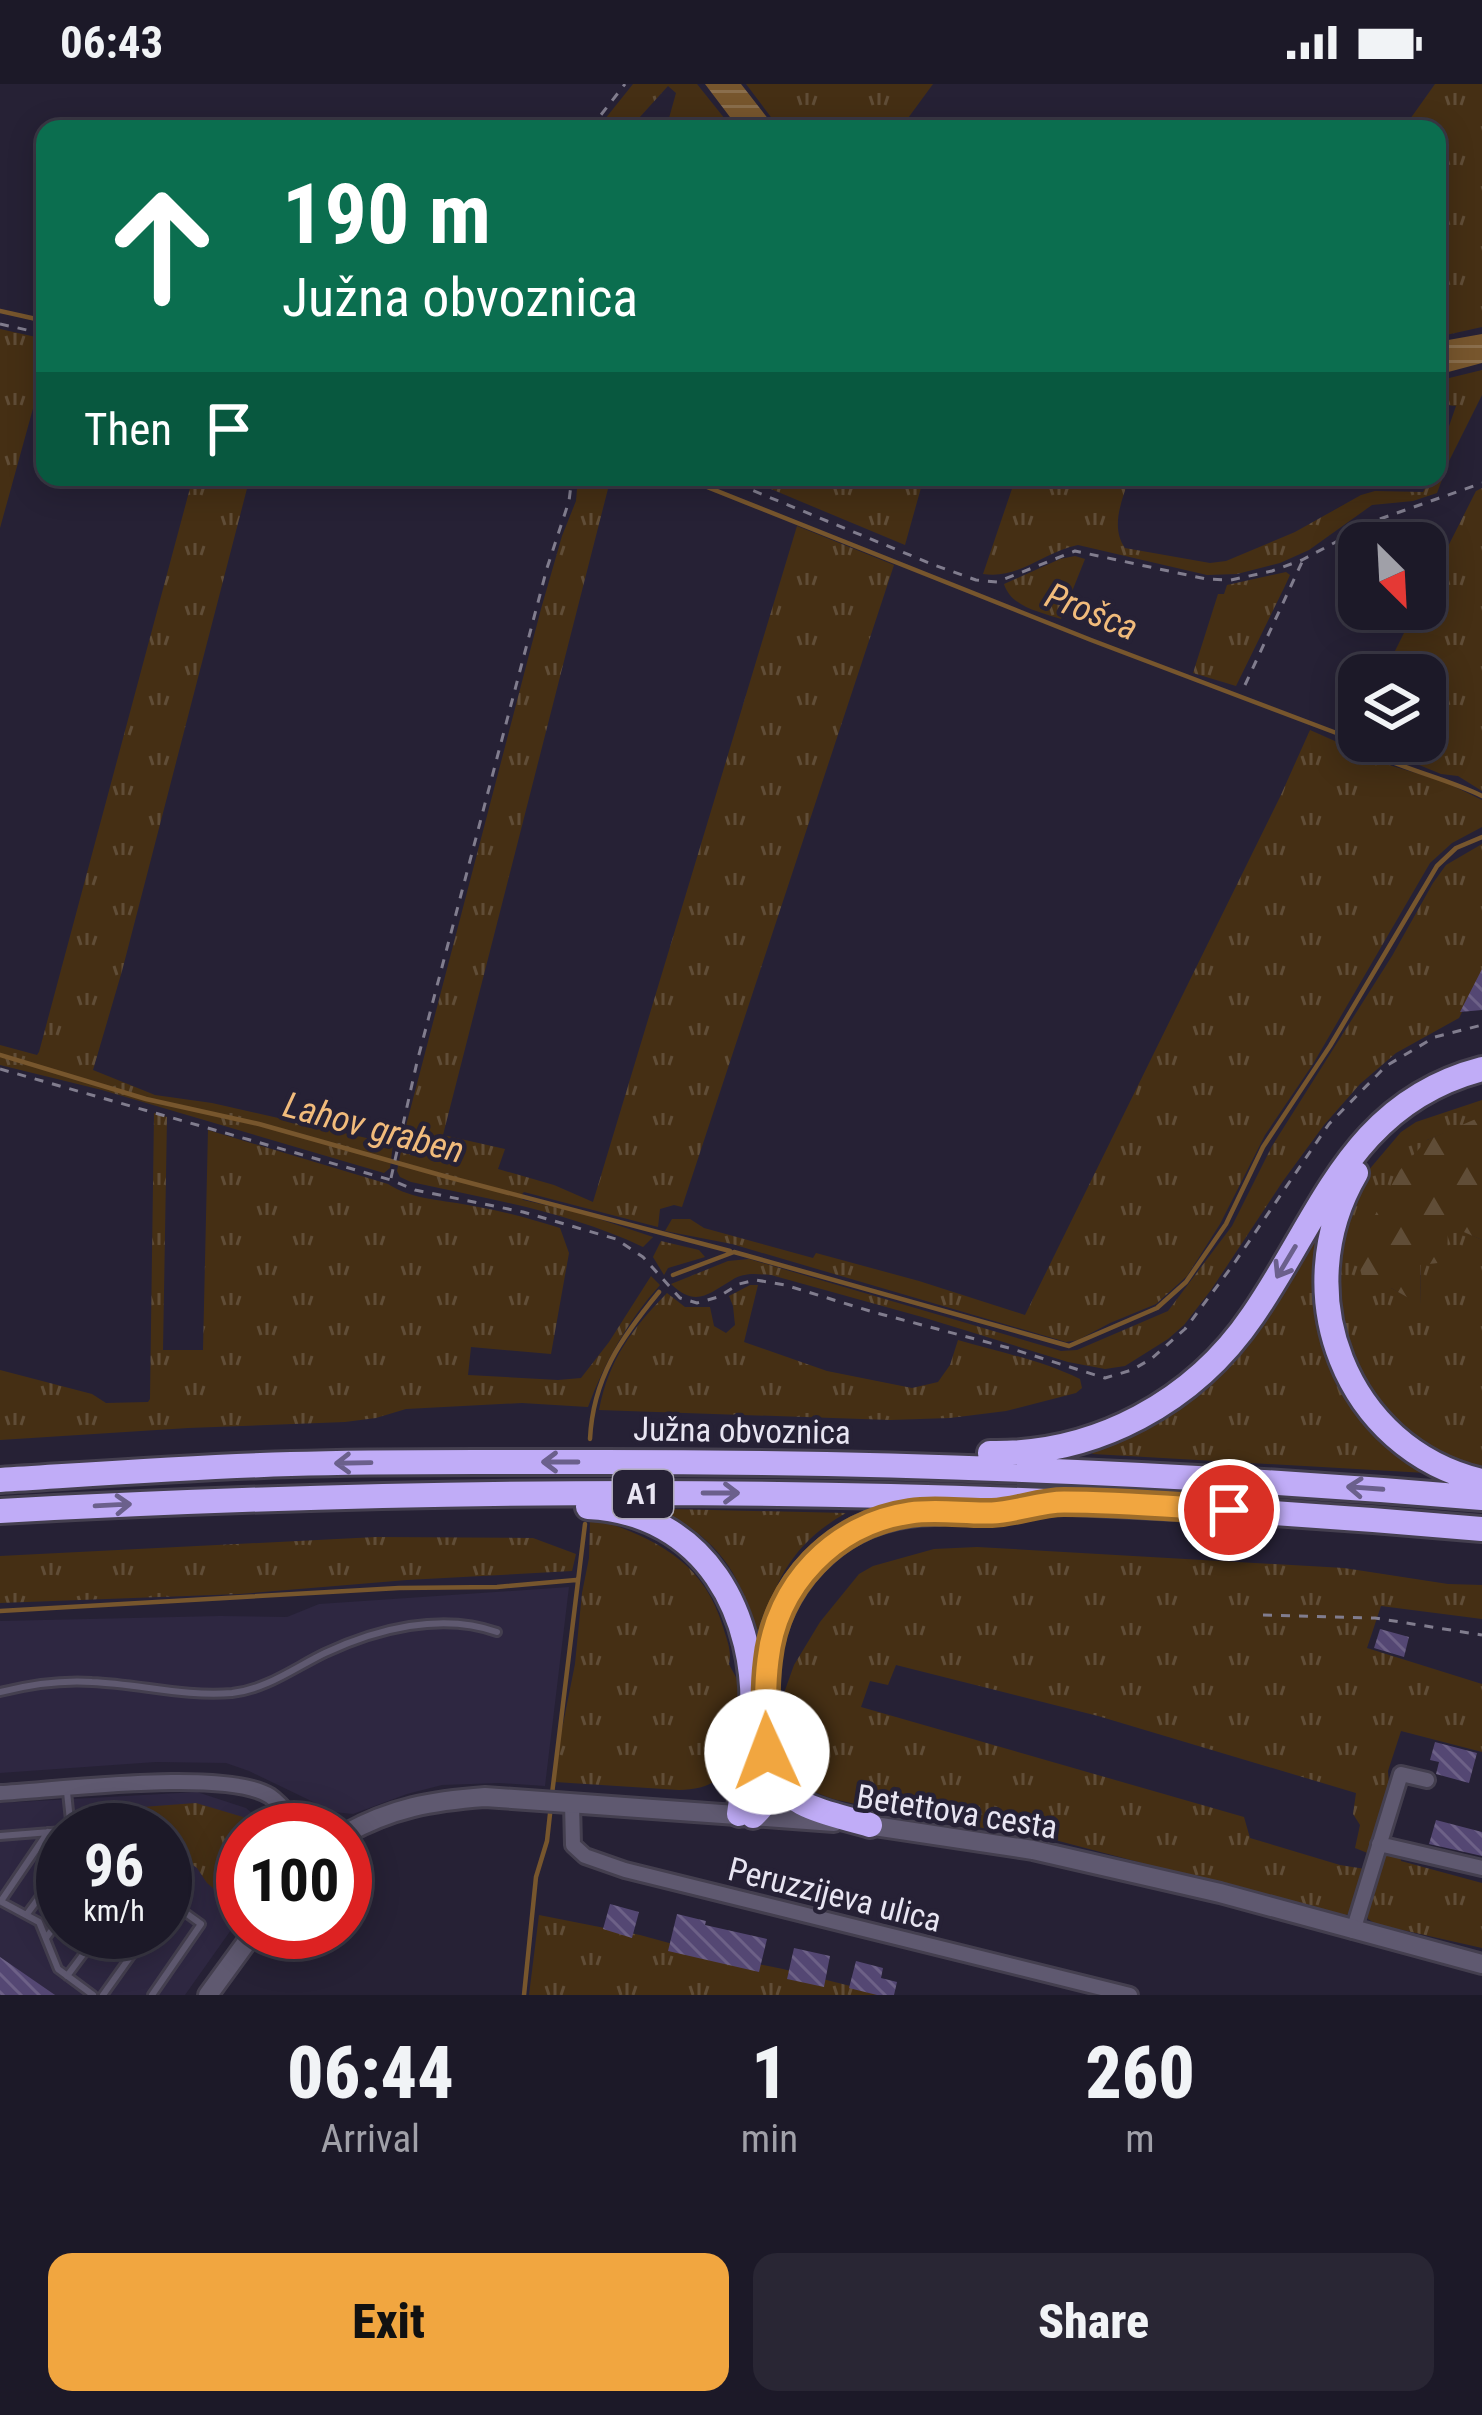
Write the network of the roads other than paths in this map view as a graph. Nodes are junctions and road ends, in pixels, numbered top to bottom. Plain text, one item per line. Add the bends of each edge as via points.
1 (1482, 1069) edge
2 (1482, 1083) edge
3 (886, 1464) junction
4 (0, 1480) edge
5 (1482, 1480) edge
6 (1482, 1498) edge
7 (226, 1499) junction
8 (1059, 1502) junction
9 (0, 1511) edge
10 (1482, 1528) edge
11 (496, 1632) dead end
12 (0, 1692) edge
13 (769, 1768) junction
14 (1427, 1780) dead end
15 (67, 1789) junction
16 (0, 1793) edge
17 (558, 1802) junction
18 (67, 1803) edge
19 (277, 1803) edge
20 (746, 1815) junction
21 (372, 1821) edge
22 (871, 1825) junction
23 (36, 1833) edge
24 (0, 1836) edge
25 (1379, 1844) junction
26 (36, 1849) edge
27 (1482, 1868) edge
28 (0, 1901) edge
29 (36, 1902) edge
30 (27, 1914) junction
31 (36, 1920) edge
32 (1353, 1930) junction
33 (54, 1959) edge
34 (80, 1959) edge
35 (129, 1959) edge
36 (177, 1959) edge
37 (234, 1959) edge
38 (1482, 1964) edge
39 (68, 1976) junction
40 (93, 1995) edge
41 (103, 1995) edge
42 (152, 1995) edge
43 (208, 1995) edge
44 (1130, 1995) edge

1 -> 3 highway via 1419,1094 1362,1142 1252,1318 1175,1396 1110,1432 1047,1449 928,1452
2 - 5 highway via 1425,1106 1362,1164 1337,1212 1326,1284 1337,1352 1369,1409 1422,1456
3 -> 4 highway, Južna obvoznica / A1 via 292,1464
6 -> 3 highway, Južna obvoznica / A1
7 -> 8 highway, Južna obvoznica / A1 via 716,1492
9 -> 7 highway, Južna obvoznica / A1
7 - 20 highway via 297,1510 603,1508 672,1532 722,1582 742,1634 752,1720
8 - 10 highway, Južna obvoznica / A1
8 - 13 highway via 996,1513 906,1514 858,1528 821,1555 774,1629
11 - 12 lane via 461,1622 396,1629 233,1693 88,1681
13 - 20 highway via 766,1799
13 - 22 highway via 794,1801
14 - 25 street via 1401,1774
15 - 16 street
15 - 18 lane
15 - 19 street via 191,1781 231,1785
17 - 20 street, Betettova cesta
17 - 21 street, Betettova cesta via 436,1800
17 - 44 street, Peruzzijeva ulica via 573,1845 625,1870
20 - 22 street, Betettova cesta
22 - 32 street, Betettova cesta via 1033,1850
23 - 24 lane
25 - 27 street
25 - 32 street
26 - 28 lane
28 - 30 lane
29 - 30 lane
30 - 31 lane
32 - 38 street, Betettova cesta
33 - 39 lane
34 - 39 lane
35 - 41 lane
36 - 42 lane
37 - 43 street
39 - 40 lane

